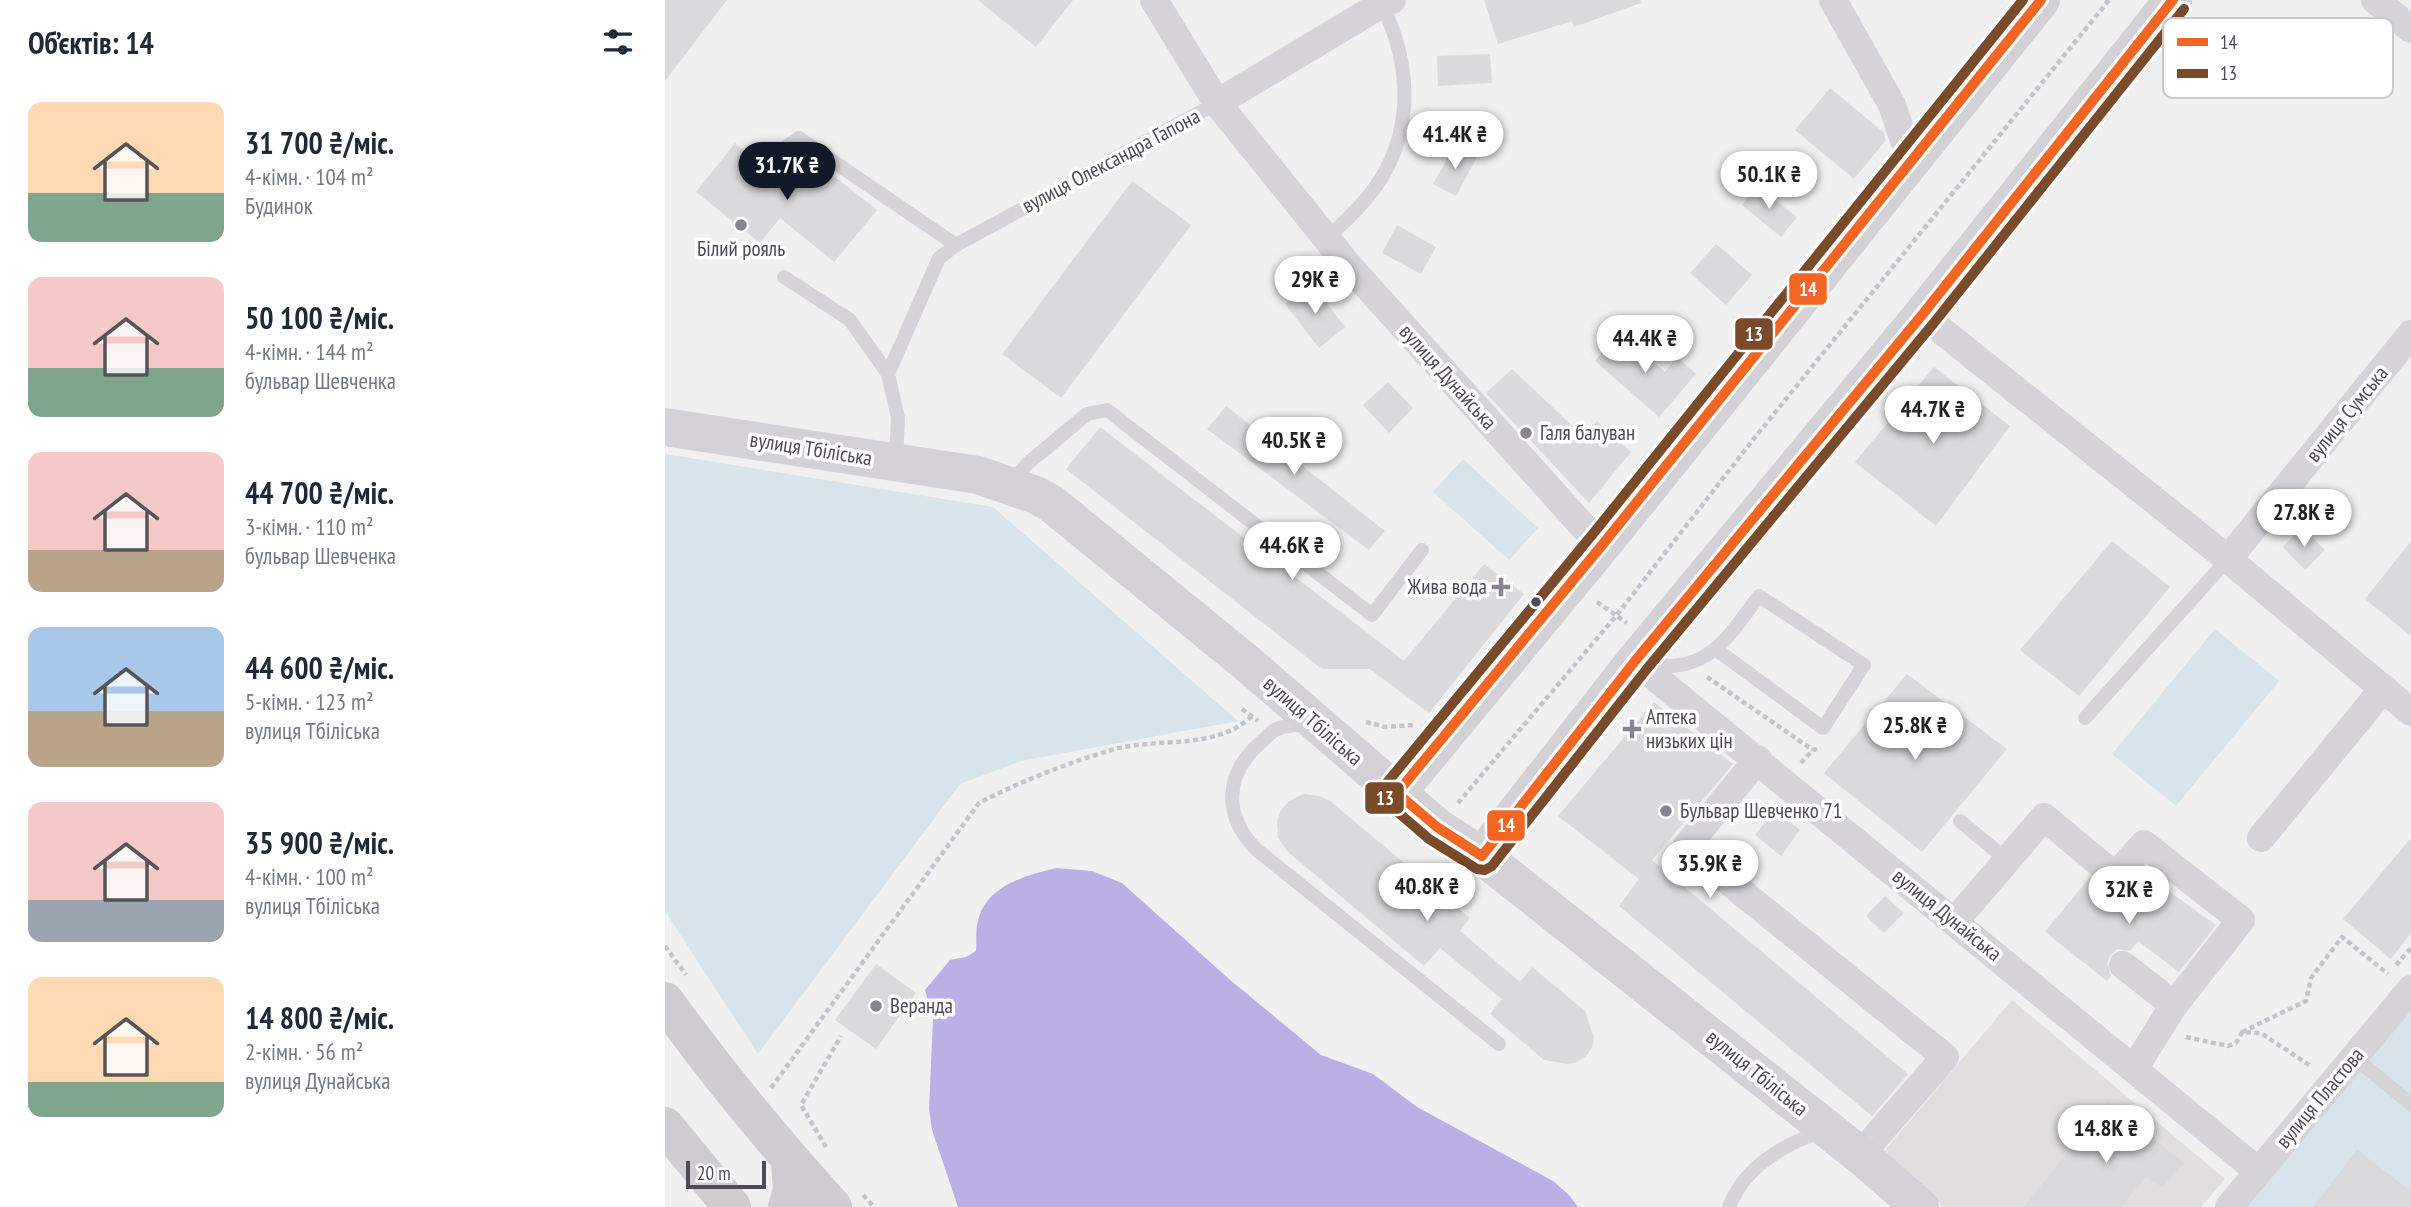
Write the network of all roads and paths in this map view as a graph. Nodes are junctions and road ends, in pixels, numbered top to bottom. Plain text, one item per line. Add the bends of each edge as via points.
1 (1154, 0) edge
2 (1833, 0) edge
3 (2041, 0) edge
4 (2109, 0) edge
5 (2173, 0) edge
6 (2375, 0) edge
7 (1384, 2) edge
8 (2411, 29) edge
9 (1217, 103) junction
10 (770, 158) dead end
11 (1911, 161) junction
12 (1326, 237) junction
13 (956, 244) junction
14 (784, 277) dead end
15 (1922, 315) junction
16 (2411, 334) edge
17 (888, 374) junction
18 (665, 427) edge
19 (895, 462) junction
20 (1010, 484) junction
21 (1603, 544) junction
22 (1422, 550) dead end
23 (2228, 559) junction
24 (1717, 650) junction
25 (1635, 661) junction
26 (1697, 670) dead end
27 (2384, 688) junction
28 (1261, 708) dead end
29 (2411, 712) edge
30 (2085, 718) dead end
31 (1364, 722) dead end
32 (1316, 723) junction
33 (1423, 724) dead end
34 (1813, 750) dead end
35 (1758, 760) junction
36 (1397, 793) junction
37 (1961, 821) dead end
38 (1437, 827) junction
39 (2261, 838) dead end
40 (1482, 856) junction
41 (2007, 860) junction
42 (1955, 921) junction
43 (2411, 948) edge
44 (2123, 965) dead end
45 (2411, 989) edge
46 (665, 1001) edge
47 (2174, 1005) junction
48 (2157, 1031) junction
49 (2242, 1032) junction
50 (841, 1036) dead end
51 (1499, 1044) dead end
52 (2354, 1057) junction
53 (2134, 1069) junction
54 (2319, 1072) dead end
55 (765, 1095) dead end
56 (2411, 1104) edge
57 (801, 1105) dead end
58 (665, 1126) edge
59 (1828, 1129) junction
60 (1860, 1154) junction
61 (790, 1161) junction
62 (2258, 1171) junction
63 (732, 1207) edge
64 (787, 1207) edge
65 (833, 1207) edge
66 (1729, 1207) edge
67 (1920, 1207) edge
68 (2229, 1207) edge

1 - 9 street, вулиця Дунайська
2 - 11 street via 1892,105
3 - 11 street
4 - 38 path via 1616,616
5 - 15 street
6 - 8 street
7 - 9 street, вулиця Олександра Гапона
7 - 12 lane via 1404,72 1401,127 1374,188 1339,229
9 - 12 street, вулиця Дунайська
9 - 13 lane, вулиця Олександра Гапона
10 - 13 lane via 799,138
11 - 21 street
12 - 21 street, вулиця Дунайська
13 - 17 lane, вулиця Олександра Гапона via 939,258
14 - 17 lane via 850,320
15 - 23 street
15 - 25 street
16 - 23 street, вулиця Сумська
17 - 19 lane via 898,418
18 - 19 street, вулиця Тбіліська
19 - 20 street, вулиця Тбіліська
20 - 22 lane via 1087,414 1107,410 1371,615
20 - 32 street, вулиця Тбіліська via 1052,505
21 - 36 street
23 - 27 street
23 - 30 lane
24 - 24 lane via 1823,728 1864,665 1759,596
24 - 25 lane via 1670,666
25 - 35 street, вулиця Дунайська
25 - 40 street
26 - 34 path
27 - 29 street
27 - 39 street
28 - 55 path via 1244,725 1218,736 1117,749 1011,786 979,803
31 - 33 path
32 - 36 street, вулиця Тбіліська
32 - 51 lane via 1276,729 1242,763 1232,793 1237,825 1257,850
35 - 42 street, вулиця Дунайська
35 - 60 street via 1686,847 1945,1057
36 - 38 street, вулиця Тбіліська
37 - 41 lane
38 - 40 street, вулиця Тбіліська
40 - 59 street, вулиця Тбіліська
41 - 42 street
41 - 47 street via 2044,817 2115,876 2144,844 2241,920
42 - 53 street, вулиця Дунайська
43 - 49 path via 2388,974 2342,937 2311,978 2306,1001
44 - 47 street
45 - 52 street, вулиця Пластова
46 - 61 main road via 715,1071
47 - 48 street
48 - 49 path via 2228,1046 2236,1043
48 - 53 street
49 - 54 path via 2261,1033
50 - 57 path
52 - 56 lane
52 - 62 street, вулиця Пластова
53 - 62 street, вулиця Дунайська
58 - 63 main road
59 - 60 street, вулиця Тбіліська
59 - 66 lane via 1787,1146 1758,1165
60 - 67 street, вулиця Тбіліська
61 - 64 main road via 792,1191
61 - 65 main road
62 - 68 street, вулиця Пластова

